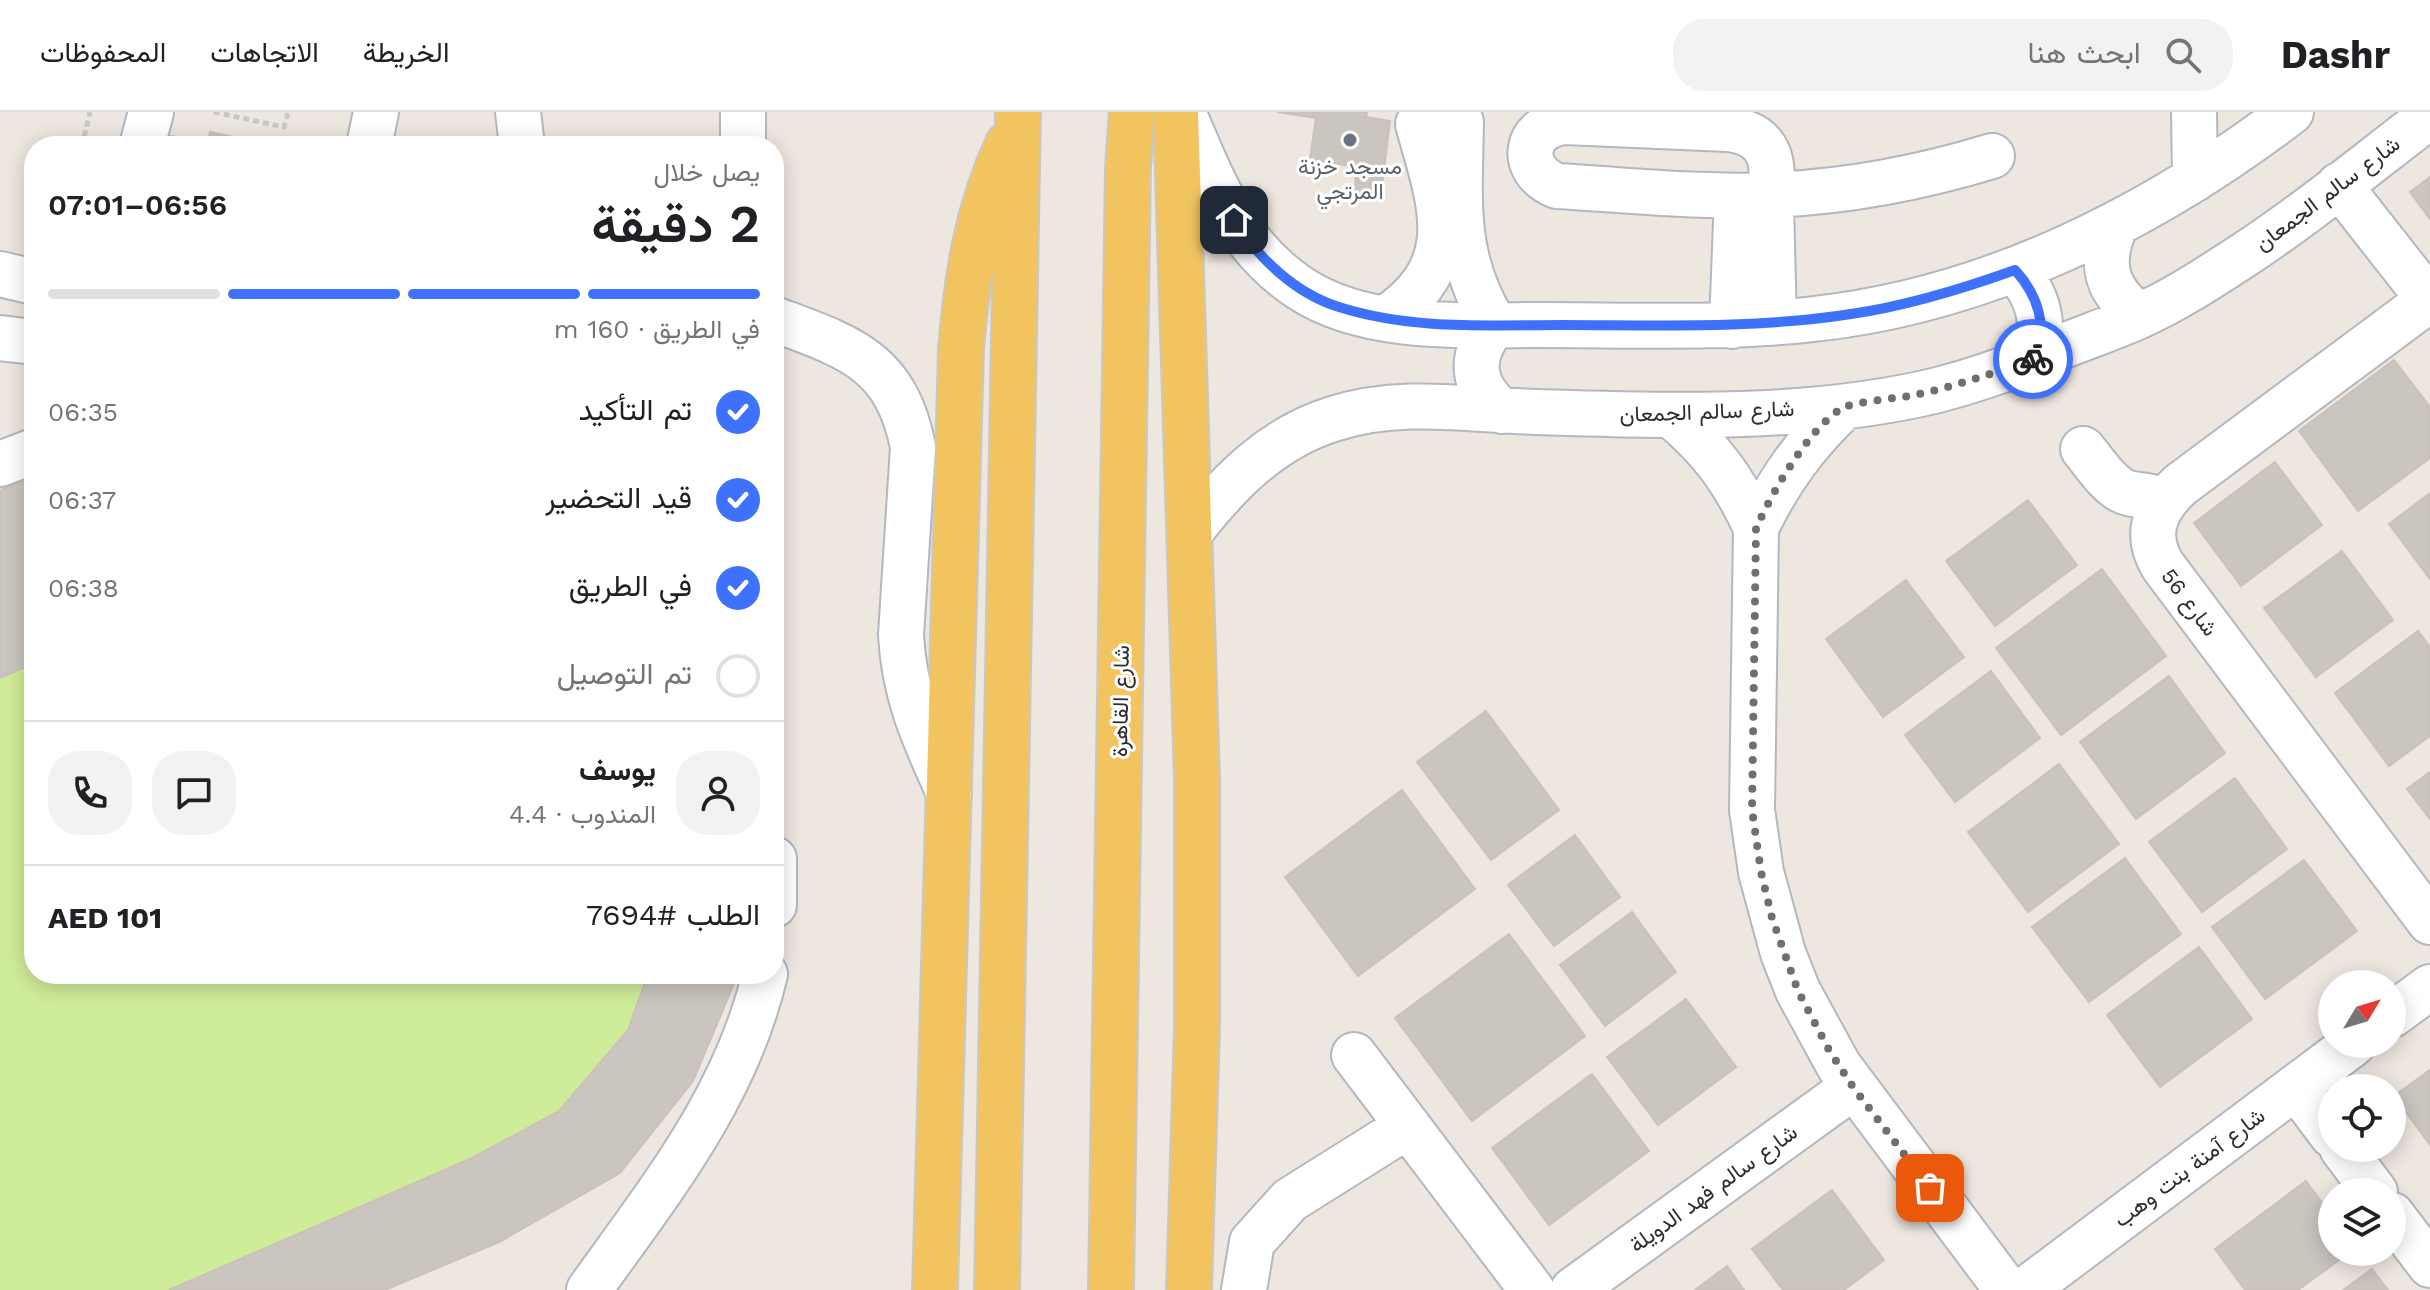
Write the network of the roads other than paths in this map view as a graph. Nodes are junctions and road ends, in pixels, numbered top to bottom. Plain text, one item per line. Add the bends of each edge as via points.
1 (151, 112) edge
2 (376, 112) edge
3 (518, 112) edge
4 (743, 112) edge
5 (1132, 112) edge
6 (1176, 112) edge
7 (1183, 112) edge
8 (2194, 112) edge
9 (2291, 112) edge
10 (2430, 116) edge
11 (1018, 118) edge
12 (145, 136) edge
13 (371, 136) edge
14 (521, 136) edge
15 (743, 136) edge
16 (1992, 156) dead end
17 (2195, 179) junction
18 (2339, 185) junction
19 (2116, 225) junction
20 (2015, 270) junction
21 (0, 274) edge
22 (24, 280) edge
23 (2430, 301) edge
24 (2140, 316) junction
25 (1386, 318) junction
26 (784, 323) edge
27 (1753, 324) junction
28 (1495, 325) junction
29 (0, 338) edge
30 (24, 341) edge
31 (2035, 358) junction
32 (1844, 407) junction
33 (1502, 411) junction
34 (1672, 416) junction
35 (2083, 449) dead end
36 (24, 455) edge
37 (0, 464) edge
38 (2163, 503) junction
39 (1756, 528) junction
40 (1191, 531) junction
41 (949, 793) junction
42 (2430, 922) edge
43 (762, 984) edge
44 (2430, 987) edge
45 (2406, 1005) edge
46 (1354, 1055) dead end
47 (2334, 1058) edge
48 (1853, 1087) junction
49 (2296, 1087) junction
50 (2318, 1116) edge
51 (1408, 1126) junction
52 (2406, 1233) edge
53 (2430, 1265) edge
54 (589, 1290) edge
55 (935, 1290) edge
56 (997, 1290) edge
57 (1111, 1290) edge
58 (1189, 1290) edge
59 (1244, 1290) edge
60 (1532, 1290) edge
61 (1573, 1290) edge
62 (2007, 1290) edge
63 (2025, 1290) edge

1 - 12 street
2 - 13 street
3 - 14 street
4 - 15 street
5 - 57 main road, شارع القاهرة
6 - 40 main road
7 - 25 street via 1223,204 1271,266 1302,290 1337,307
8 - 17 street
9 - 17 street
10 - 18 street, شارع سالم الجمعان
11 - 41 main road via 982,210 964,305
11 - 56 main road
16 - 27 street via 1911,178 1754,195
17 - 19 street
18 - 23 street
18 - 24 street, شارع سالم الجمعان via 2246,254
19 - 20 street
19 - 24 street via 2107,250 2108,276 2120,299
20 - 27 street via 1855,314
20 - 31 street via 2039,311
21 - 22 street
23 - 38 street via 2180,485
24 - 31 street, شارع سالم الجمعان
25 - 28 street
25 - 28 street via 1424,282 1442,231 1418,124 1461,122 1461,236 1472,283
26 - 41 street via 862,357 882,375 908,422 913,447 902,661 913,712
27 - 28 street
28 - 33 street via 1484,338 1476,370 1484,394
29 - 30 street
31 - 32 street, شارع سالم الجمعان via 1941,389
32 - 34 street, شارع سالم الجمعان
32 - 39 street via 1793,462
33 - 34 street, شارع سالم الجمعان
33 - 40 street, شارع سالم الجمعان via 1399,405 1331,419 1288,439 1241,472
34 - 39 street via 1722,466
35 - 38 street via 2118,488
36 - 37 street
38 - 42 street, شارع 56 via 2152,532 2163,566
39 - 48 street via 1752,810 1761,872 1798,991
40 - 58 main road via 1197,1027
41 - 55 main road
43 - 54 street via 737,1061 709,1115
44 - 45 street
46 - 51 street
47 - 49 street, شارع آمنة بنت وهب
48 - 61 street, شارع سالم فهد الدويلة
48 - 62 street
49 - 50 street
49 - 63 street, شارع آمنة بنت وهب
51 - 59 street via 1290,1200 1252,1242
51 - 60 street
52 - 53 street

